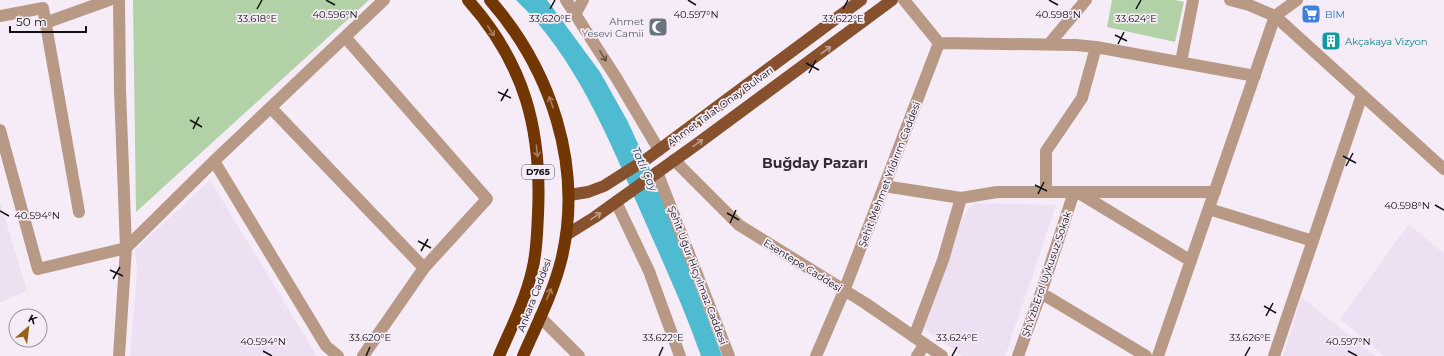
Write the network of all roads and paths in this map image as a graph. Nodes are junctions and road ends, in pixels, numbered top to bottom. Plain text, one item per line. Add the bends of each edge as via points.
1 (109, 0) edge
2 (119, 0) edge
3 (384, 0) edge
4 (468, 0) edge
5 (490, 0) edge
6 (566, 0) edge
7 (583, 0) edge
8 (861, 0) edge
9 (892, 0) edge
10 (904, 0) edge
11 (1086, 0) edge
12 (1193, 0) edge
13 (1230, 0) edge
14 (1297, 0) edge
15 (576, 13) junction
16 (0, 16) edge
17 (1275, 16) junction
18 (45, 23) junction
19 (345, 37) junction
20 (939, 43) junction
21 (1049, 44) junction
22 (1096, 46) junction
23 (1181, 62) junction
24 (1255, 76) junction
25 (1362, 95) junction
26 (271, 108) junction
27 (0, 130) edge
28 (659, 150) junction
29 (674, 160) junction
30 (214, 161) junction
31 (1443, 166) edge
32 (656, 173) junction
33 (884, 186) junction
34 (1046, 192) junction
35 (1076, 192) junction
36 (1215, 192) junction
37 (569, 195) junction
38 (961, 198) junction
39 (620, 199) junction
40 (1209, 209) junction
41 (79, 212) dead end
42 (566, 235) junction
43 (1313, 241) junction
44 (126, 248) junction
45 (1191, 261) junction
46 (424, 268) junction
47 (844, 291) junction
48 (1041, 293) junction
49 (540, 317) junction
50 (914, 337) junction
51 (925, 344) junction
52 (119, 356) edge
53 (338, 356) edge
54 (363, 356) edge
55 (499, 356) edge
56 (523, 356) edge
57 (579, 356) edge
58 (680, 356) edge
59 (729, 356) edge
60 (816, 356) edge
61 (917, 356) edge
62 (942, 356) edge
63 (1018, 356) edge
64 (1146, 356) edge
65 (1158, 356) edge
66 (1274, 356) edge

1 - 18 street
2 - 44 street
3 - 19 street
4 -> 55 highway, D765 via 490,29 520,83 530,112 538,160 535,257 520,307
37 -> 5 highway, D765 via 564,148 550,99 533,60 513,28
6 - 15 street
7 - 15 street
8 - 28 main road, Ahmet Talat Onay Bulvarı
29 -> 9 main road, Ahmet Talat Onay Bulvarı
10 - 20 street
11 - 21 street
12 - 23 street
13 - 17 street
14 - 17 street
15 -> 28 street
16 - 18 street via 43,8
17 - 24 street
17 - 25 street
18 - 41 street
19 - 26 street
19 - 46 street via 487,199
20 - 21 street
20 - 33 street, Şehit Mehmet Yıldırım Caddesi
21 - 22 street
22 - 23 street
22 - 34 street via 1082,98 1046,151
23 - 24 street
24 - 36 street
25 - 31 street
25 - 43 street
26 - 30 street
26 - 46 street
27 - 44 street via 38,269
28 - 37 main road, Ahmet Talat Onay Bulvarı via 596,190
29 - 32 main road, Ahmet Talat Onay Bulvarı
29 - 47 street, Esentepe Caddesi via 739,225
30 - 44 street
30 - 53 street via 326,346
32 - 39 main road, Ahmet Talat Onay Bulvarı
32 - 59 street, Şehit Uğur Hiçyılmaz Caddesi
33 - 38 street
33 - 47 street, Şehit Mehmet Yıldırım Caddesi
34 - 35 street
34 - 38 street via 997,192
35 - 36 street
35 - 45 street
35 - 48 street, Şh.Yzb.Erol Uykusuz Sokak
36 - 40 street
37 - 42 highway, Ankara Caddesi / D765
38 - 50 street via 943,260
42 -> 39 main road
39 - 58 street
40 - 43 street
40 - 45 street
49 -> 42 highway, Ankara Caddesi / D765 via 555,280
43 - 66 street
44 - 52 street
45 - 65 street
46 - 54 street
47 - 50 street, Esentepe Caddesi
47 - 60 street, Şehit Mehmet Yıldırım Caddesi
48 - 63 street, Şh.Yzb.Erol Uykusuz Sokak
48 - 64 street
49 - 56 highway, Ankara Caddesi / D765
49 - 57 street
50 - 51 street, Esentepe Caddesi
51 - 61 street
51 - 62 street, Esentepe Caddesi

